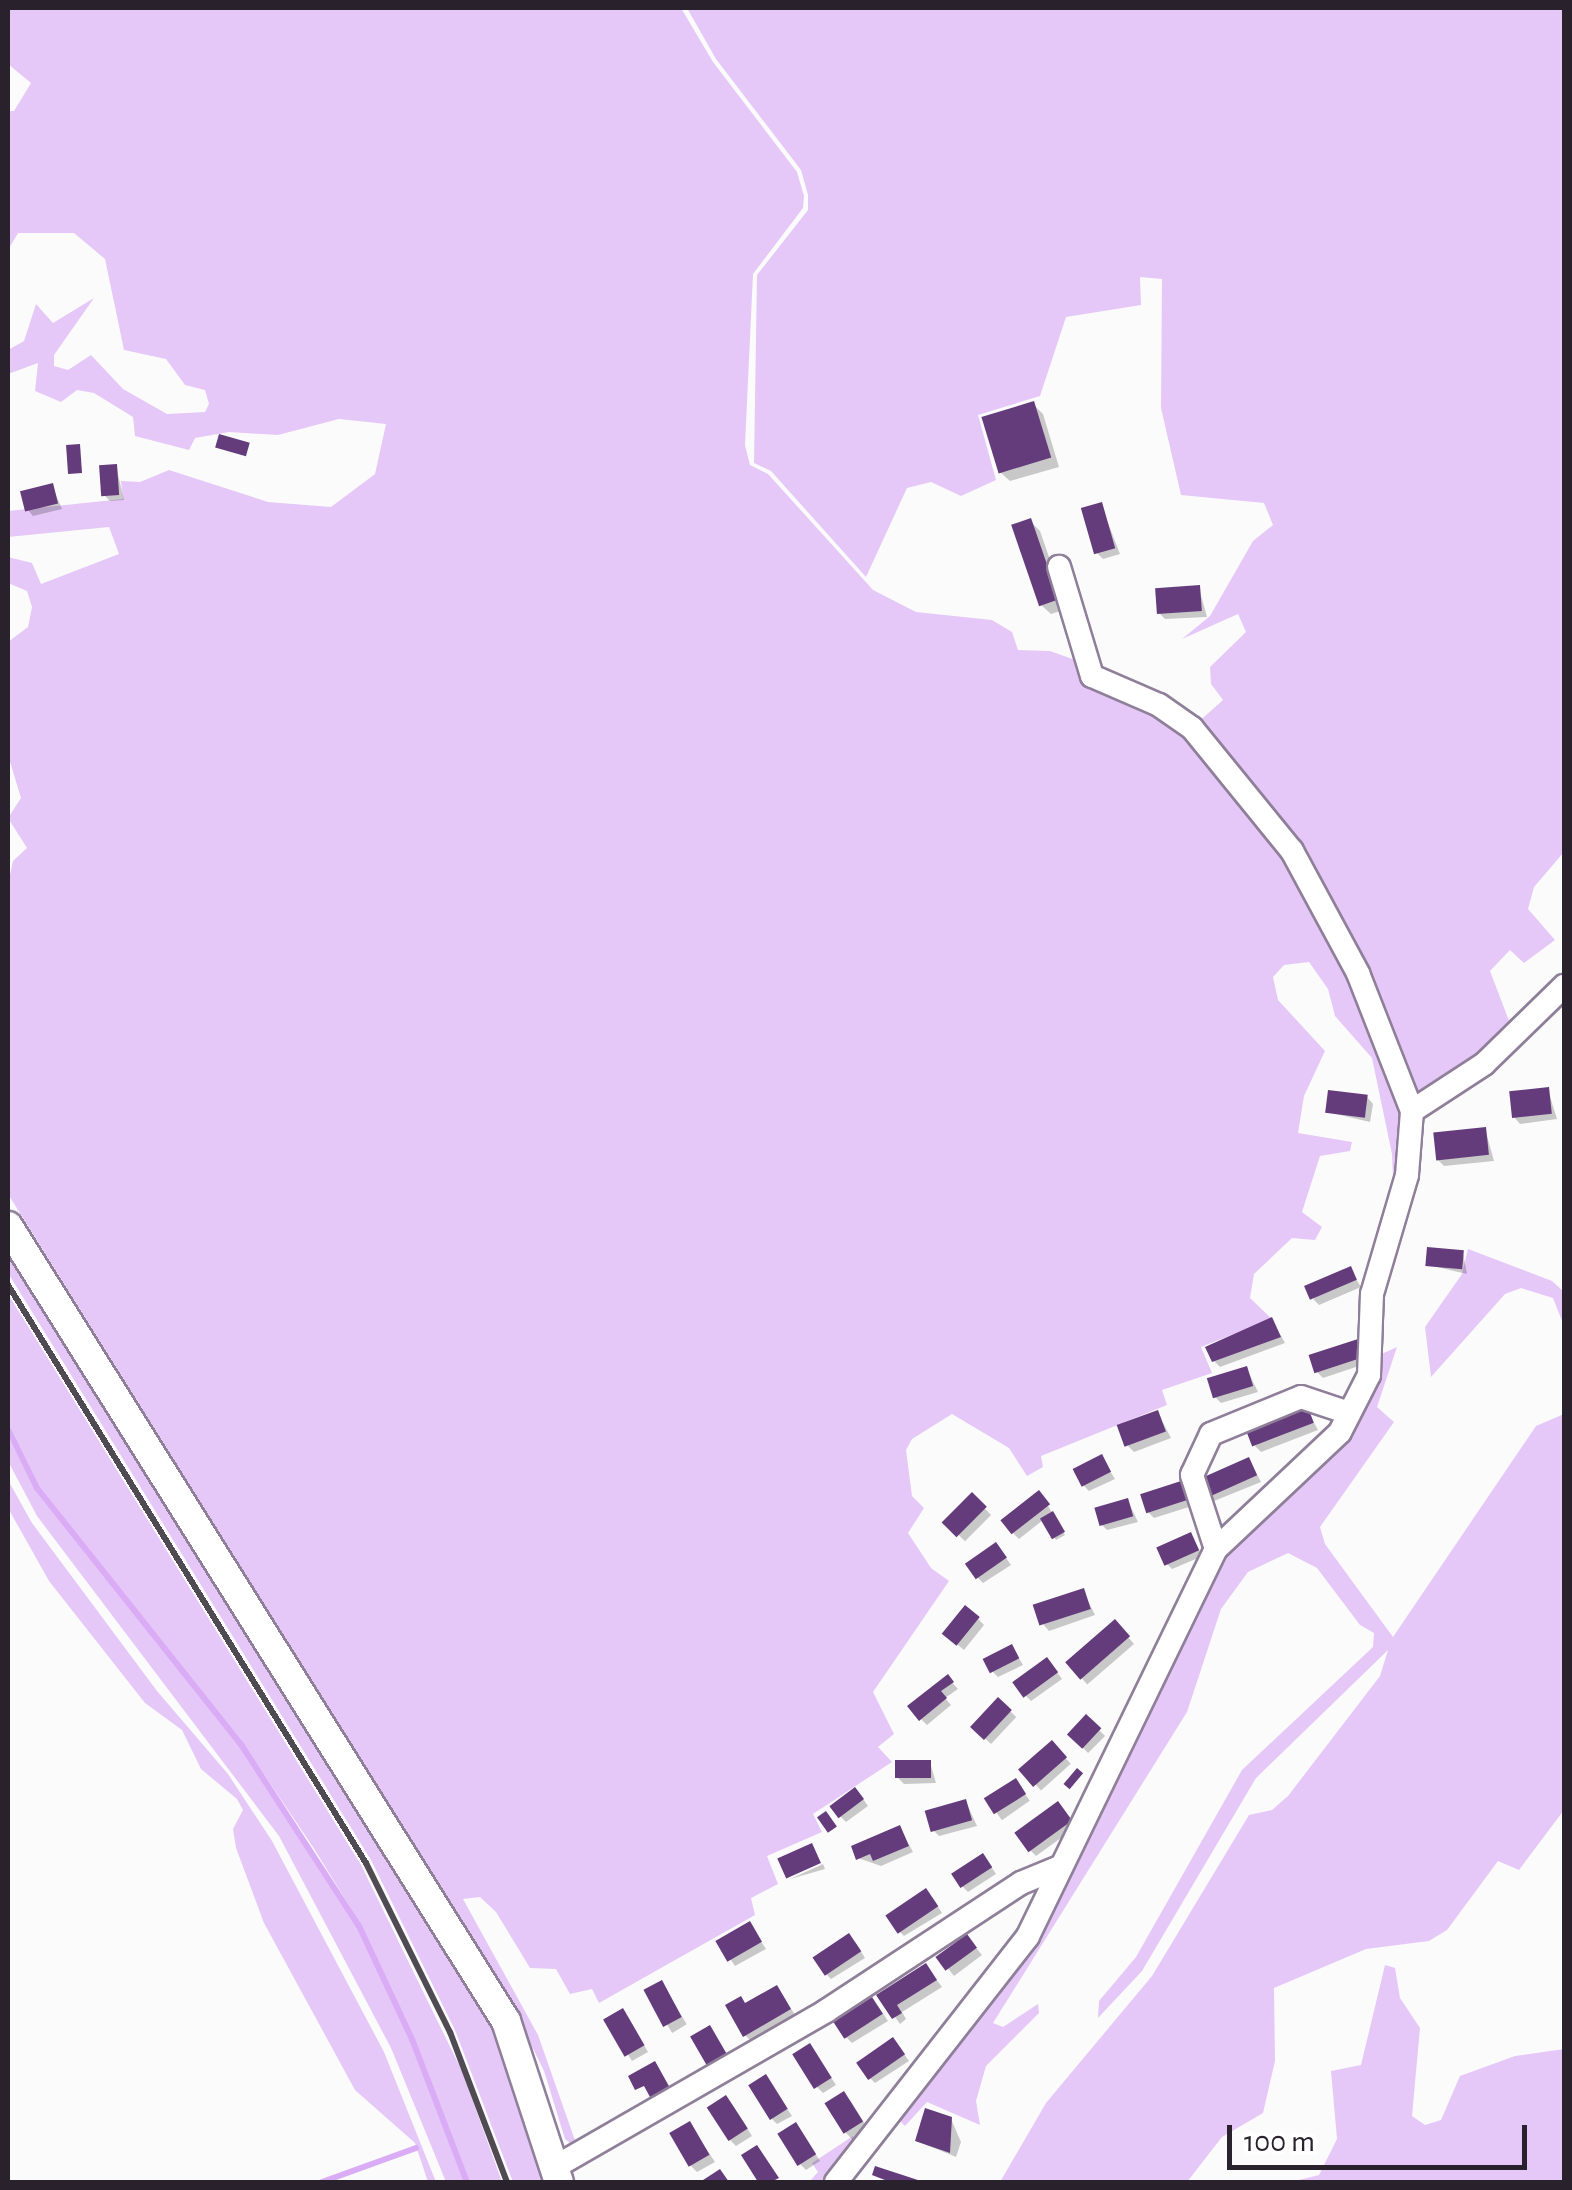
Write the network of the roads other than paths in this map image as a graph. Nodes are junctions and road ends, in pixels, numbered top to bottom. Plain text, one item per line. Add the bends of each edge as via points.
1 (1059, 567) dead end
2 (1564, 986) edge
3 (1412, 1111) junction
4 (8, 1226) edge
5 (1349, 1414) junction
6 (1216, 1549) junction
7 (1062, 1866) junction
8 (557, 2175) edge
9 (836, 2182) edge

1 - 3 street via 1092,676 1192,728 1292,851 1358,973
2 - 3 street via 1484,1064
3 - 5 street via 1401,1206 1372,1294 1370,1374
4 - 8 street via 506,2021
5 - 6 street via 1320,1453
5 - 6 street via 1301,1398 1211,1434 1192,1476
6 - 7 street
7 - 8 street via 1021,1883
7 - 9 street via 996,1985

